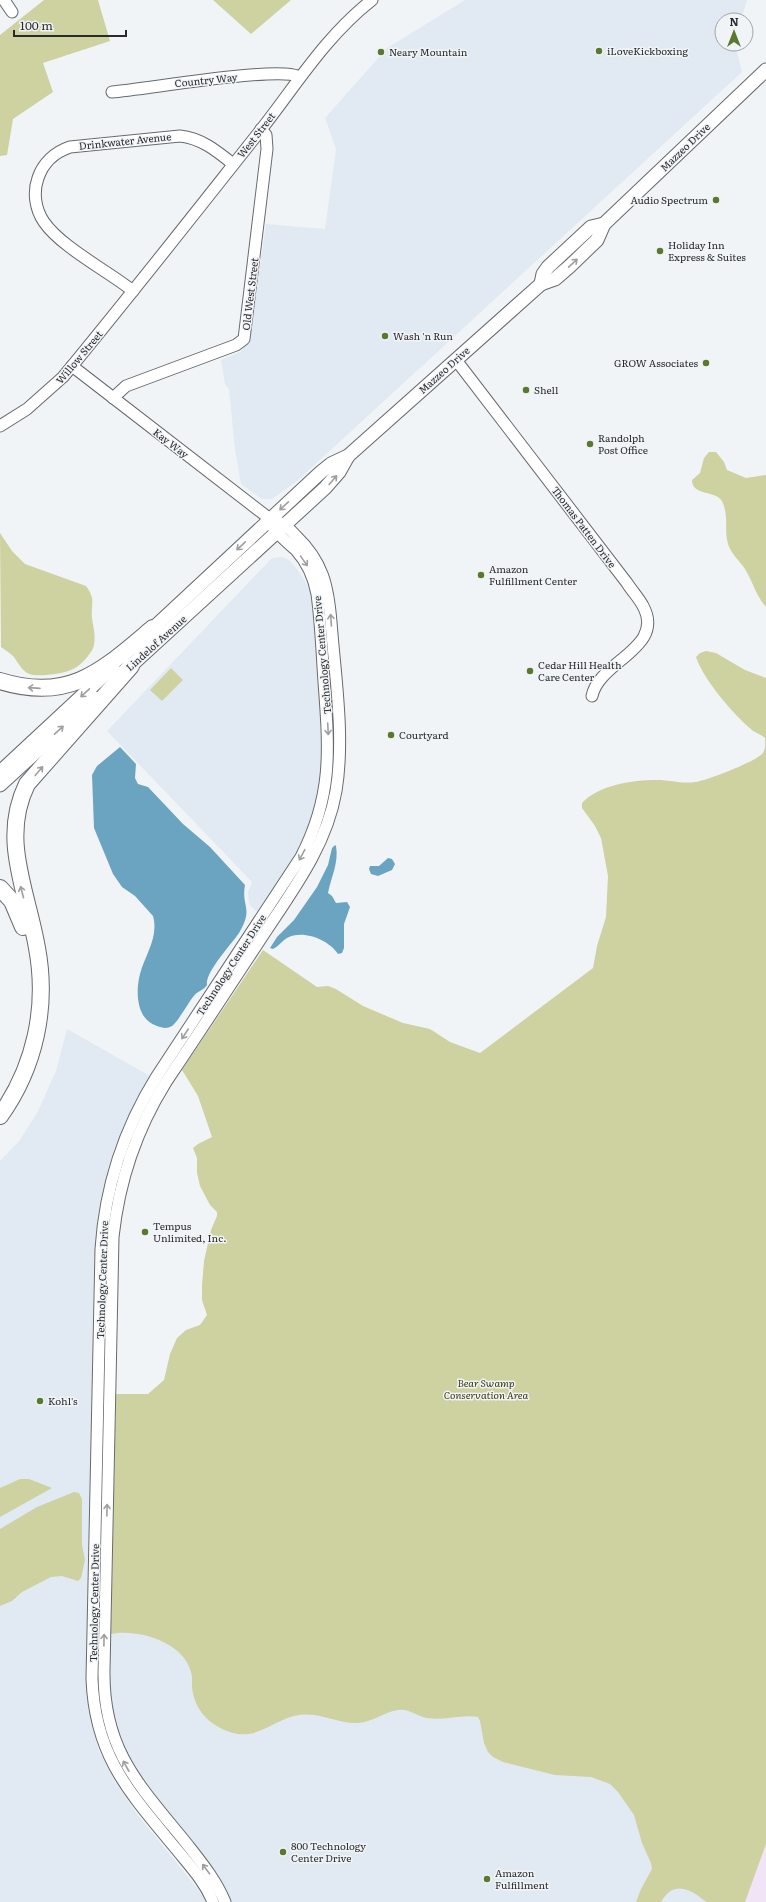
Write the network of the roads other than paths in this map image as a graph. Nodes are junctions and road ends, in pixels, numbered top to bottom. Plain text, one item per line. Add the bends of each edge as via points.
1 (4, 0) edge
2 (372, 0) edge
3 (12, 12) dead end
4 (766, 70) edge
5 (299, 77) junction
6 (112, 92) dead end
7 (261, 129) junction
8 (233, 164) junction
9 (145, 275) joint
10 (133, 291) junction
11 (456, 360) junction
12 (72, 366) junction
13 (113, 398) junction
14 (0, 426) edge
15 (348, 456) junction
16 (299, 492) joint
17 (312, 500) joint
18 (270, 519) junction
19 (281, 529) junction
20 (153, 628) junction
21 (131, 666) junction
22 (0, 681) edge
23 (592, 696) dead end
24 (0, 772) edge
25 (0, 785) edge
26 (0, 888) edge
27 (0, 1100) edge
28 (0, 1116) edge
29 (213, 1902) edge
30 (226, 1902) edge

1 - 3 street
2 - 5 street, West Street via 337,32
4 - 11 main road, Mazzeo Drive via 604,224 591,227 548,267 541,284
5 - 6 street, Country Way via 290,73 266,74
5 - 7 street, West Street
7 - 8 street, West Street
7 - 13 street, Old West Street via 266,135 267,149 244,339 236,345 126,386
8 - 9 street, West Street
8 - 10 street, Drinkwater Avenue via 203,142 180,136 74,146 61,151 46,164 40,172 35,193 37,208 43,221 65,243
9 - 10 street, Willow Street
10 - 12 street, Willow Street
11 - 15 main road, Mazzeo Drive
11 - 23 street, Thomas Patten Drive via 645,610 648,626 641,641 599,678
12 - 13 street, Kay Way
12 - 14 street, Willow Street via 45,394
13 - 18 street, Kay Way
15 - 16 main road, Mazzeo Drive via 331,464
17 -> 15 main road, Mazzeo Drive via 335,478
16 -> 18 main road, Lindelof Avenue
17 - 19 main road, Lindelof Avenue
18 - 19 street, Technology Center Drive
18 -> 20 main road, Lindelof Avenue
19 - 21 main road, Lindelof Avenue
19 -> 29 street, Technology Center Drive via 305,562 317,594 329,751 323,799 315,827 301,857 140,1104 112,1176 104,1215 101,1249 92,1679 96,1716 104,1746 120,1778 201,1881
30 -> 19 street, Technology Center Drive via 206,1869 130,1772 115,1741 106,1708 104,1671 112,1250 115,1217 125,1172 150,1109 310,862 326,831 334,802 340,751 329,598 317,561 305,544
20 -> 22 highway via 108,666 81,681 43,688
20 -> 24 main road, Lindelof Avenue
25 -> 21 main road, Lindelof Avenue
28 -> 21 highway via 18,1087 30,1059 39,1022 41,993 37,946 10,841 15,806 27,784
26 - 27 highway via 12,901 23,927 31,963 32,993 30,1021 21,1056

